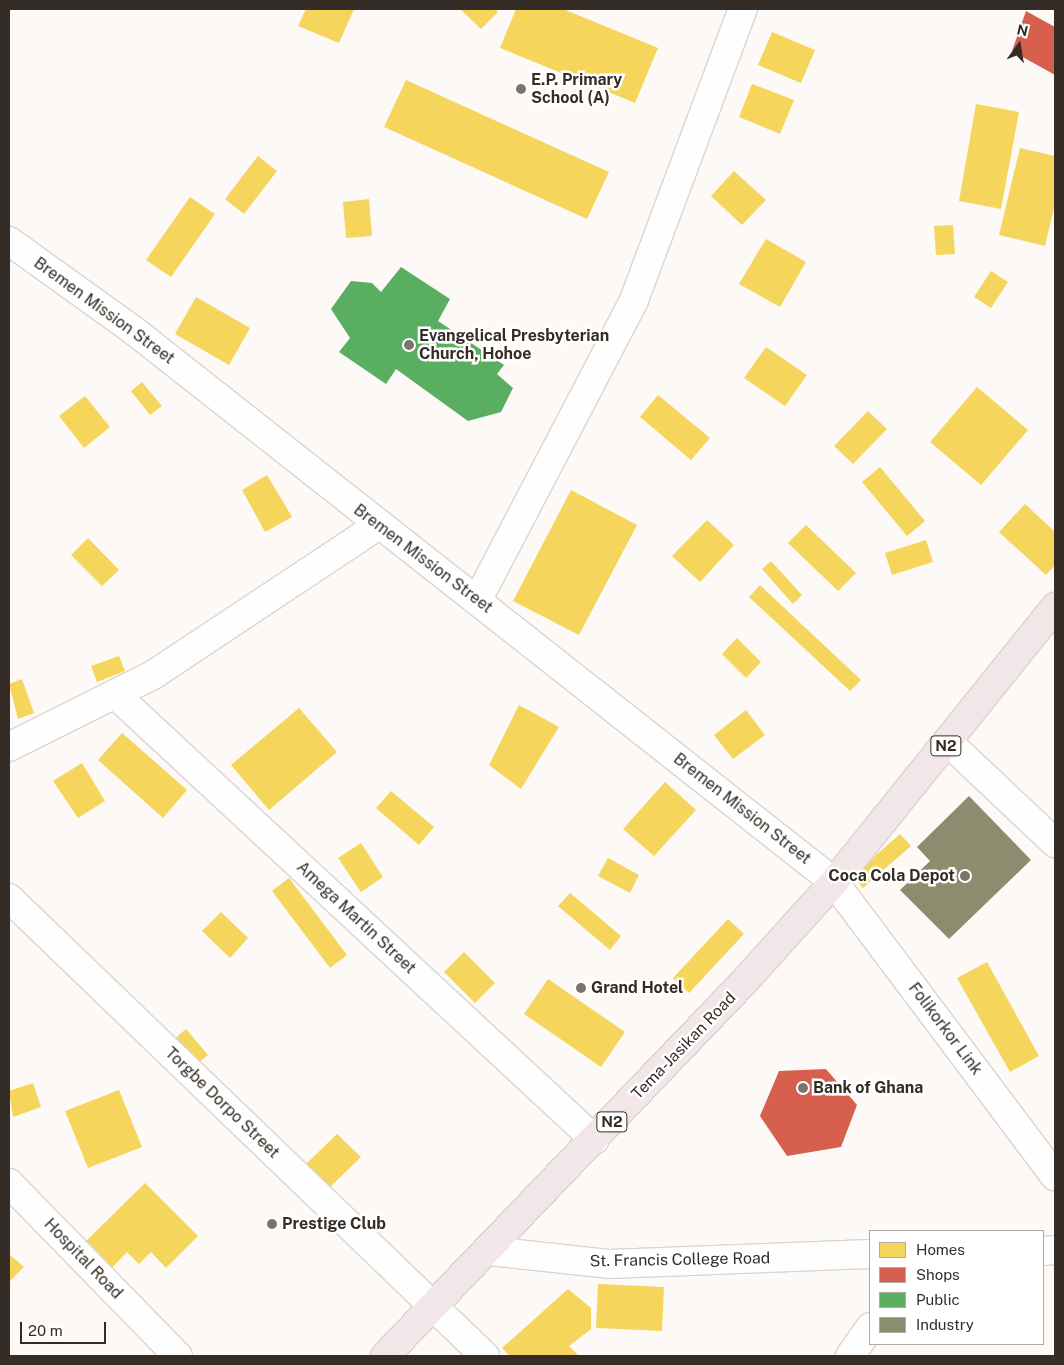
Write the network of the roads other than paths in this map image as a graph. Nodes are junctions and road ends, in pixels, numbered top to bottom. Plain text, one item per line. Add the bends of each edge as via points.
1 (743, 9) edge
2 (9, 241) edge
3 (377, 526) junction
4 (478, 599) junction
5 (1055, 607) edge
6 (117, 696) junction
7 (948, 743) junction
8 (9, 747) edge
9 (1055, 843) edge
10 (834, 882) junction
11 (9, 898) edge
12 (595, 1140) junction
13 (1055, 1176) edge
14 (9, 1183) edge
15 (490, 1251) junction
16 (869, 1254) edge
17 (434, 1307) junction
18 (869, 1328) edge
19 (178, 1356) edge
20 (385, 1356) edge
21 (485, 1356) edge
22 (850, 1356) edge

1 - 4 street via 634,300
2 - 3 street, Bremen Mission Street via 133,330
3 - 4 street, Bremen Mission Street
3 - 6 street
4 - 10 street, Bremen Mission Street
5 - 7 highway, N2
6 - 8 street
6 - 12 street, Amega Martin Street
7 - 9 street
7 - 10 highway, N2
10 - 12 highway, Tema-Jasikan Road / N2
10 - 13 street, Folikorkor Link
11 - 17 street, Torgbe Dorpo Street
12 - 15 highway, Tema-Jasikan Road / N2
14 - 19 street, Hospital Road
15 - 16 street, St. Francis College Road via 610,1264
15 - 17 highway, Tema-Jasikan Road / N2
17 - 20 highway, Tema-Jasikan Road / N2
17 - 21 street, Torgbe Dorpo Street
18 - 22 street

